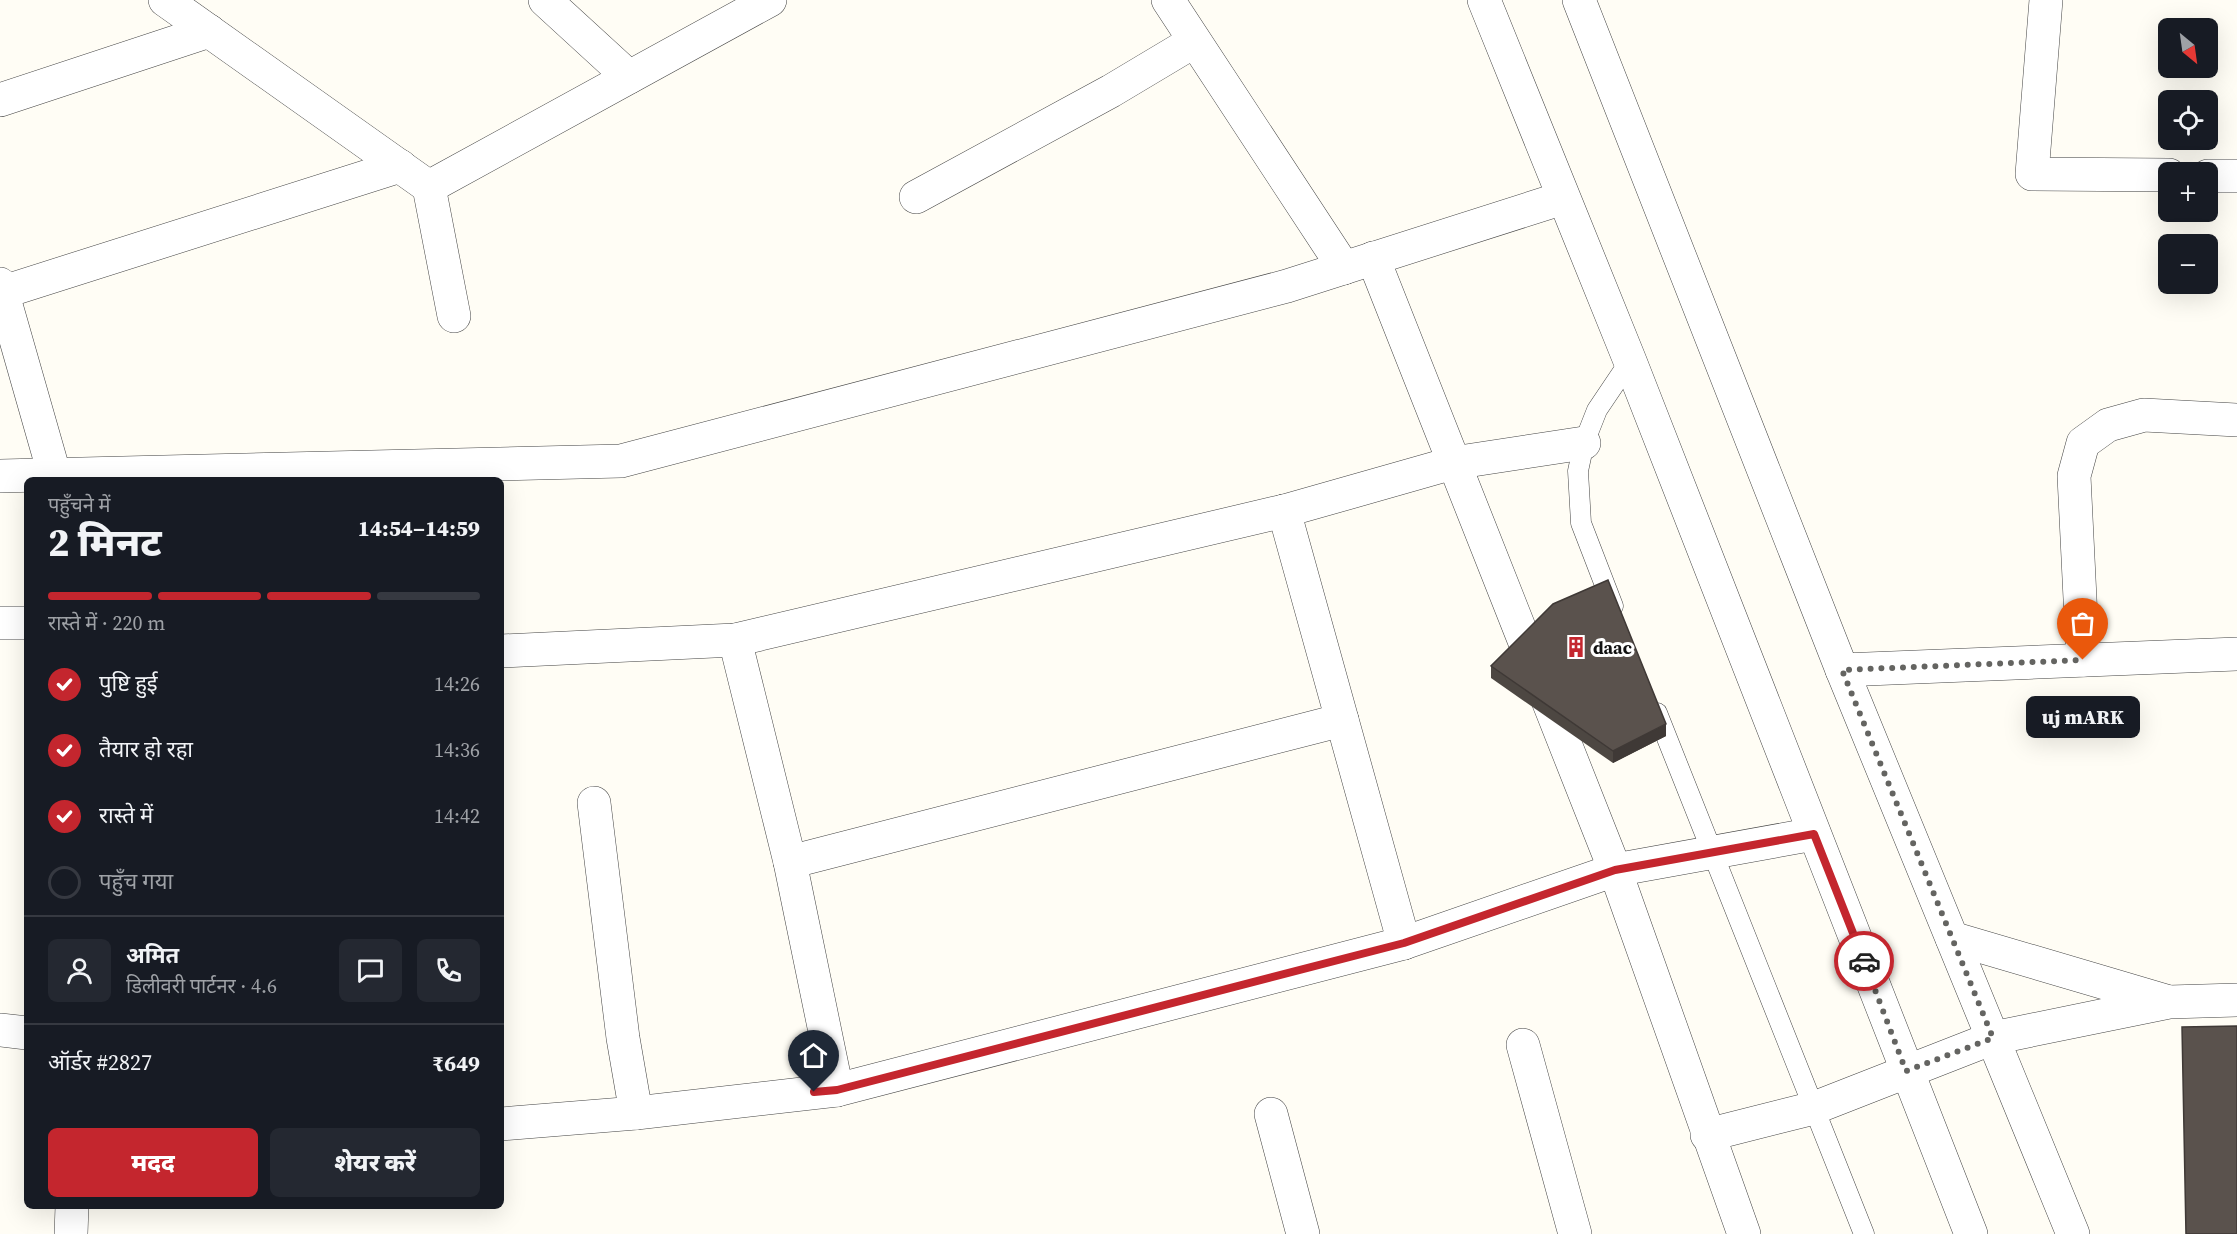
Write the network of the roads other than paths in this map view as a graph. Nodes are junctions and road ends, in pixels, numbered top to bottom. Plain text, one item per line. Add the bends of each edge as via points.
1 (165, 0) edge
2 (545, 0) edge
3 (770, 0) edge
4 (1168, 0) edge
5 (1484, 0) edge
6 (1579, 0) edge
7 (2046, 0) edge
8 (209, 31) junction
9 (1193, 42) junction
10 (629, 77) junction
11 (0, 100) edge
12 (400, 166) junction
13 (2158, 175) edge
14 (2218, 176) edge
15 (2237, 176) edge
16 (429, 187) junction
17 (916, 197) dead end
18 (1563, 198) junction
19 (1358, 263) junction
20 (1, 290) edge
21 (454, 316) dead end
22 (1630, 361) junction
23 (2237, 420) edge
24 (1584, 443) junction
25 (1453, 463) junction
26 (0, 476) edge
27 (56, 477) edge
28 (1284, 511) junction
29 (24, 623) edge
30 (0, 624) edge
31 (1621, 625) edge
32 (735, 640) junction
33 (504, 651) edge
34 (2237, 654) edge
35 (2083, 660) junction
36 (1842, 670) junction
37 (1648, 692) edge
38 (1342, 720) junction
39 (594, 803) dead end
40 (1814, 834) junction
41 (1711, 853) junction
42 (790, 862) junction
43 (1615, 870) junction
44 (1952, 938) junction
45 (1404, 943) junction
46 (2237, 1000) edge
47 (2169, 1002) junction
48 (0, 1030) edge
49 (24, 1033) edge
50 (1993, 1038) junction
51 (1523, 1045) dead end
52 (1906, 1071) junction
53 (837, 1090) junction
54 (1814, 1108) junction
55 (636, 1113) junction
56 (1271, 1114) dead end
57 (504, 1124) edge
58 (1707, 1135) junction
59 (72, 1209) edge
60 (71, 1234) edge
61 (1303, 1234) edge
62 (1575, 1234) edge
63 (1744, 1234) edge
64 (1864, 1234) edge
65 (1971, 1234) edge
66 (2073, 1234) edge

1 - 8 street
2 - 10 street
3 - 10 street
4 - 9 street
5 - 18 street
6 - 36 street
7 - 13 street via 2032,174
8 - 11 street
8 - 12 street
9 - 17 street
9 - 19 street
10 - 16 street
12 - 16 street
12 - 20 street
14 - 15 street
16 - 21 street
18 - 19 street
18 - 22 street
19 - 25 street
19 - 27 street via 1287,286 621,461
20 - 27 street
22 - 24 lane via 1597,410
22 - 40 street
23 - 35 street via 2144,414 2108,424 2083,443 2074,476
24 - 25 street
24 - 31 lane via 1578,471 1581,523
25 - 28 street
25 - 43 street
26 - 27 street
28 - 32 street
28 - 38 street
29 - 30 street
32 - 33 street
32 - 42 street
34 - 35 street
35 - 36 street
36 - 44 street
37 - 41 lane
38 - 42 street
38 - 45 street
39 - 55 street
40 - 41 street
40 - 52 street
41 - 43 street
41 - 54 lane
42 - 53 street
43 - 45 street
43 - 58 street
44 - 47 street
44 - 50 street
45 - 53 street
46 - 47 street
47 - 50 street
48 - 49 street
50 - 52 street
50 - 66 street
51 - 62 street
52 - 54 street
52 - 65 street
53 - 55 street
54 - 58 street
54 - 64 lane
55 - 57 street
56 - 61 street
58 - 63 street
59 - 60 street

